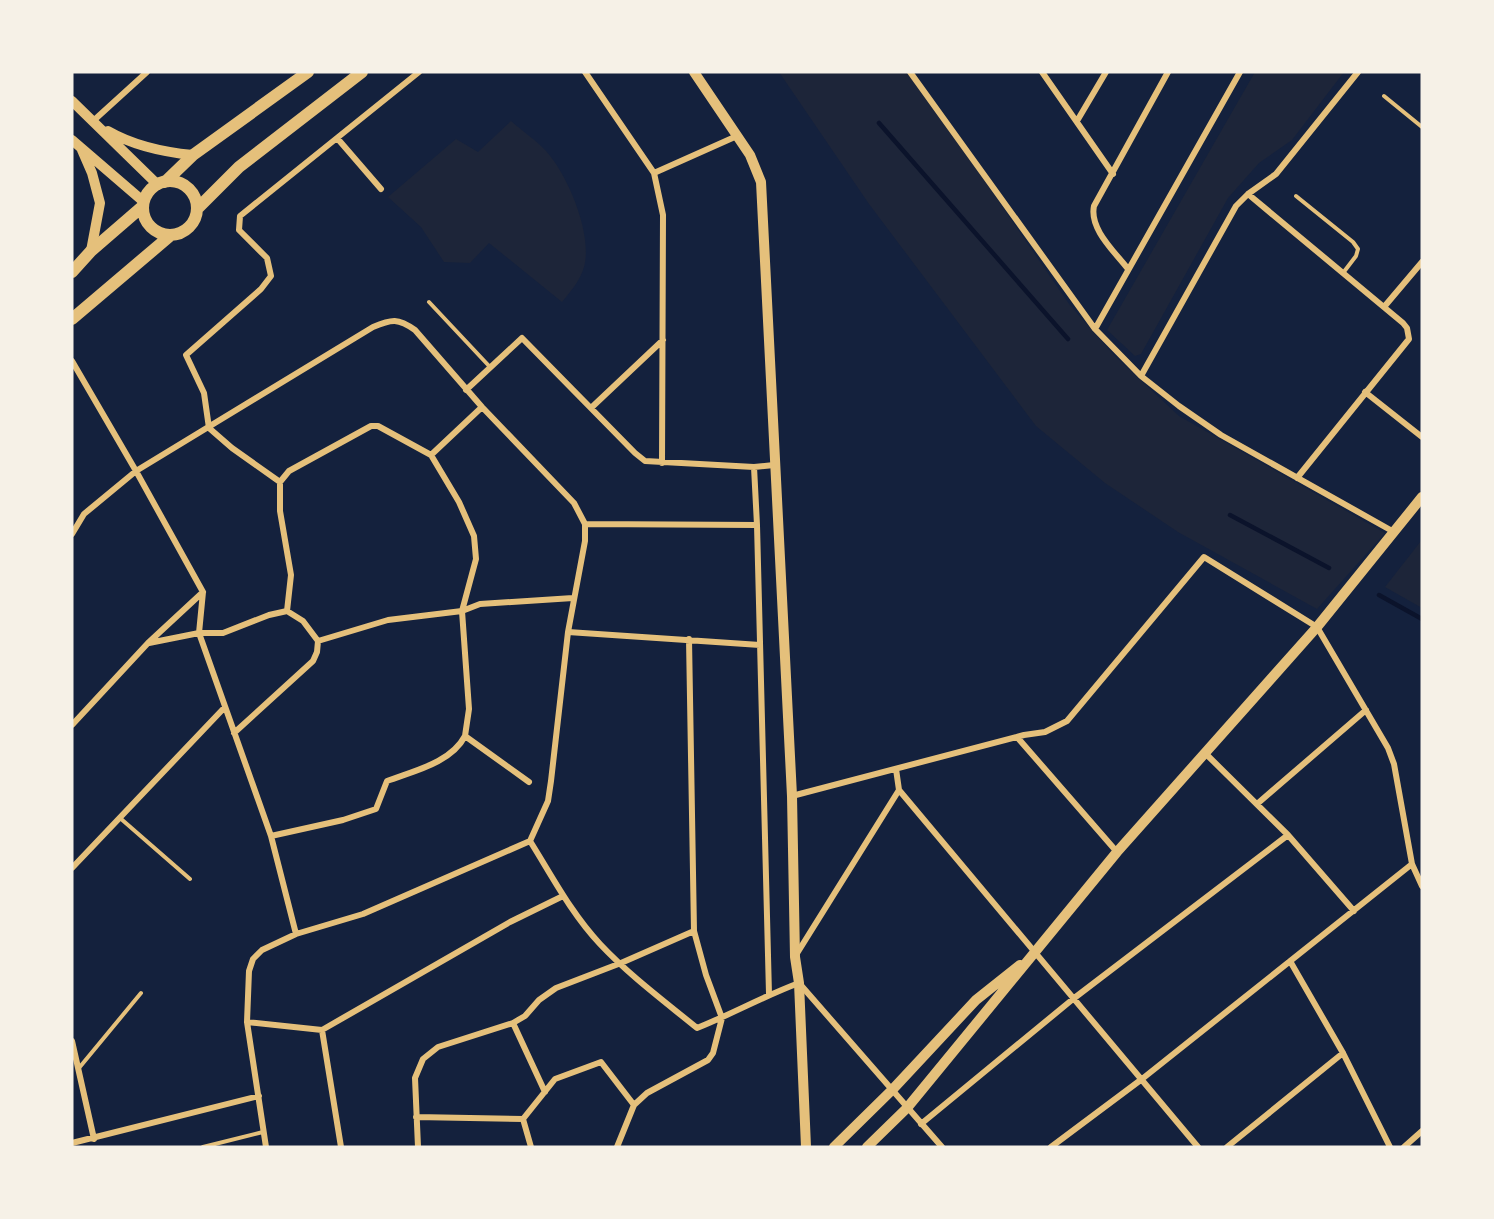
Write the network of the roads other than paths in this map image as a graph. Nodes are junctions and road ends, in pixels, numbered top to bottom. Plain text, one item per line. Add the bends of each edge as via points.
1 (147, 72) edge
2 (308, 72) edge
3 (362, 72) edge
4 (419, 72) edge
5 (585, 72) edge
6 (694, 72) edge
7 (910, 72) edge
8 (1106, 72) edge
9 (1168, 72) edge
10 (1240, 72) edge
11 (1358, 72) edge
12 (1043, 73) edge
13 (1384, 96) dead end
14 (72, 101) edge
15 (1077, 121) junction
16 (92, 122) junction
17 (1422, 127) edge
18 (738, 135) junction
19 (337, 138) junction
20 (72, 140) edge
21 (82, 150) junction
22 (193, 155) junction
23 (654, 173) junction
24 (1113, 174) junction
25 (161, 183) junction
26 (381, 189) dead end
27 (1248, 194) junction
28 (1296, 196) dead end
29 (143, 204) junction
30 (197, 209) junction
31 (171, 235) junction
32 (91, 251) junction
33 (1422, 262) edge
34 (1128, 269) junction
35 (72, 272) edge
36 (1343, 273) junction
37 (429, 302) dead end
38 (1384, 307) junction
39 (72, 319) edge
40 (1095, 329) junction
41 (663, 340) junction
42 (72, 361) edge
43 (490, 367) junction
44 (1141, 376) junction
45 (466, 390) junction
46 (1365, 392) junction
47 (482, 407) junction
48 (591, 408) junction
49 (209, 428) junction
50 (1422, 436) edge
51 (431, 455) junction
52 (662, 463) junction
53 (774, 465) junction
54 (754, 467) junction
55 (136, 471) junction
56 (1297, 478) junction
57 (280, 482) junction
58 (1422, 497) edge
59 (585, 524) junction
60 (757, 525) junction
61 (1395, 532) junction
62 (72, 534) edge
63 (203, 592) junction
64 (573, 598) junction
65 (287, 611) junction
66 (462, 612) junction
67 (1317, 627) junction
68 (568, 632) junction
69 (199, 633) junction
70 (689, 639) junction
71 (318, 641) junction
72 (148, 643) junction
73 (760, 645) junction
74 (225, 707) junction
75 (1366, 710) junction
76 (72, 725) edge
77 (234, 733) junction
78 (465, 736) junction
79 (1017, 737) junction
80 (1206, 754) junction
81 (896, 769) junction
82 (529, 782) dead end
83 (899, 790) junction
84 (792, 796) junction
85 (1257, 804) junction
86 (120, 818) junction
87 (1288, 835) junction
88 (271, 836) junction
89 (530, 841) junction
90 (1118, 852) junction
91 (1412, 864) junction
92 (72, 868) edge
93 (190, 879) dead end
94 (1422, 886) edge
95 (563, 896) junction
96 (1354, 911) junction
97 (694, 931) junction
98 (296, 934) junction
99 (1037, 952) junction
100 (795, 957) junction
101 (1290, 961) junction
102 (621, 963) junction
103 (799, 982) junction
104 (141, 993) dead end
105 (769, 994) junction
106 (1073, 999) junction
107 (722, 1018) junction
108 (247, 1022) junction
109 (513, 1023) junction
110 (322, 1030) junction
111 (72, 1041) edge
112 (1343, 1053) junction
113 (78, 1069) junction
114 (1142, 1079) junction
115 (893, 1089) junction
116 (545, 1092) junction
117 (259, 1096) junction
118 (634, 1105) junction
119 (907, 1108) junction
120 (416, 1118) junction
121 (523, 1119) junction
122 (921, 1124) junction
123 (264, 1131) junction
124 (1422, 1131) edge
125 (94, 1138) junction
126 (72, 1143) edge
127 (203, 1147) edge
128 (266, 1147) edge
129 (341, 1147) edge
130 (418, 1147) edge
131 (531, 1147) edge
132 (617, 1147) edge
133 (806, 1147) edge
134 (834, 1147) edge
135 (867, 1147) edge
136 (942, 1147) edge
137 (1051, 1147) edge
138 (1198, 1147) edge
139 (1227, 1147) edge
140 (1390, 1147) edge
141 (1404, 1147) edge

1 - 16 street
2 - 22 main road
3 - 30 main road via 239,167
4 - 19 street
5 - 23 street
6 - 18 street
7 - 40 street
8 - 15 street
9 - 24 street
10 - 34 street
11 - 27 street via 1276,174
12 - 15 street
13 - 17 lane
14 - 16 street
15 - 24 street
16 - 22 street via 126,142
16 - 25 street
18 - 23 street
18 - 53 street via 761,182
19 - 26 street
19 - 49 street via 240,216 239,230 267,258 271,276 186,355 204,393
20 - 21 street
21 - 29 street
21 - 32 street via 100,203
22 - 25 main road
23 - 41 street via 663,215
24 - 34 street via 1092,214 1095,225
25 - 29 main road
25 - 30 main road via 187,188
27 - 36 street
27 - 44 street via 1236,206
28 - 36 lane via 1358,249
29 - 31 main road via 150,227
29 - 32 main road
30 - 31 main road via 186,230
31 - 39 main road
32 - 35 main road
33 - 38 street
34 - 40 street
36 - 38 street
37 - 43 lane
38 - 46 street via 1407,328 1408,339
40 - 44 street
41 - 48 street
41 - 52 street
42 - 55 street
43 - 45 street
43 - 48 street via 522,338
44 - 56 street via 1221,435
45 - 47 street
45 - 49 street via 415,330 402,322 388,321
46 - 50 street
46 - 56 street
47 - 51 street
47 - 59 street via 574,503
48 - 52 street via 645,461
49 - 55 street
49 - 57 street
51 - 57 street via 378,426 371,426 289,471
51 - 66 street via 474,536 476,559
52 - 54 street
53 - 54 street
53 - 84 street
54 - 60 street
55 - 62 street via 84,514
55 - 63 street
56 - 61 street
57 - 65 street via 280,511 291,575
58 - 61 street
59 - 60 street
59 - 64 street
60 - 73 street
61 - 67 street
63 - 69 street
63 - 72 street
64 - 66 street via 480,604
64 - 68 street
65 - 69 street via 223,633
65 - 71 street via 303,621
66 - 71 street via 388,620
66 - 78 street via 469,709
67 - 75 street
67 - 79 street via 1204,557 1067,721 1045,732
67 - 80 street
68 - 70 street
68 - 89 street via 548,801
69 - 72 street
69 - 74 street
70 - 73 street
70 - 97 street
71 - 77 street via 313,661
72 - 76 street
73 - 105 street
74 - 77 street
74 - 86 street
75 - 85 street
75 - 91 street via 1394,764
77 - 88 street
78 - 82 street
78 - 88 street via 448,756 387,782 376,808 343,820
79 - 81 street
79 - 90 street
80 - 85 street
80 - 90 street
81 - 83 street
81 - 84 street
83 - 99 street
83 - 100 street
84 - 100 street
85 - 87 street
86 - 92 street
86 - 93 lane
87 - 96 street
87 - 106 street
88 - 98 street
89 - 95 street
89 - 98 street via 363,914
90 - 99 street
91 - 94 street
91 - 96 street
95 - 102 street via 599,943
95 - 110 street via 510,922
96 - 101 street
97 - 102 street
97 - 107 street
98 - 108 street via 262,950 253,959
99 - 106 street
99 - 115 street via 976,1000
99 - 119 street
100 - 103 street
101 - 112 street
101 - 114 street
102 - 107 street via 697,1028
102 - 109 street via 556,988
103 - 105 street
103 - 115 street
103 - 133 street
104 - 113 lane
105 - 107 street
106 - 114 street
106 - 122 street
107 - 118 street via 708,1060 647,1092
108 - 110 street
108 - 117 street
109 - 116 street
109 - 120 street via 438,1047 423,1059 415,1078
110 - 129 street
111 - 113 street
112 - 139 street
112 - 140 street
113 - 125 street
114 - 137 street
114 - 138 street
115 - 119 street
115 - 134 street
116 - 118 street via 555,1079 601,1062
116 - 121 street
117 - 123 street
117 - 125 street
118 - 132 street
119 - 122 street
119 - 135 street
120 - 121 street
120 - 130 street
121 - 131 street
122 - 136 street
123 - 127 lane
123 - 128 street
124 - 141 street
125 - 126 street

